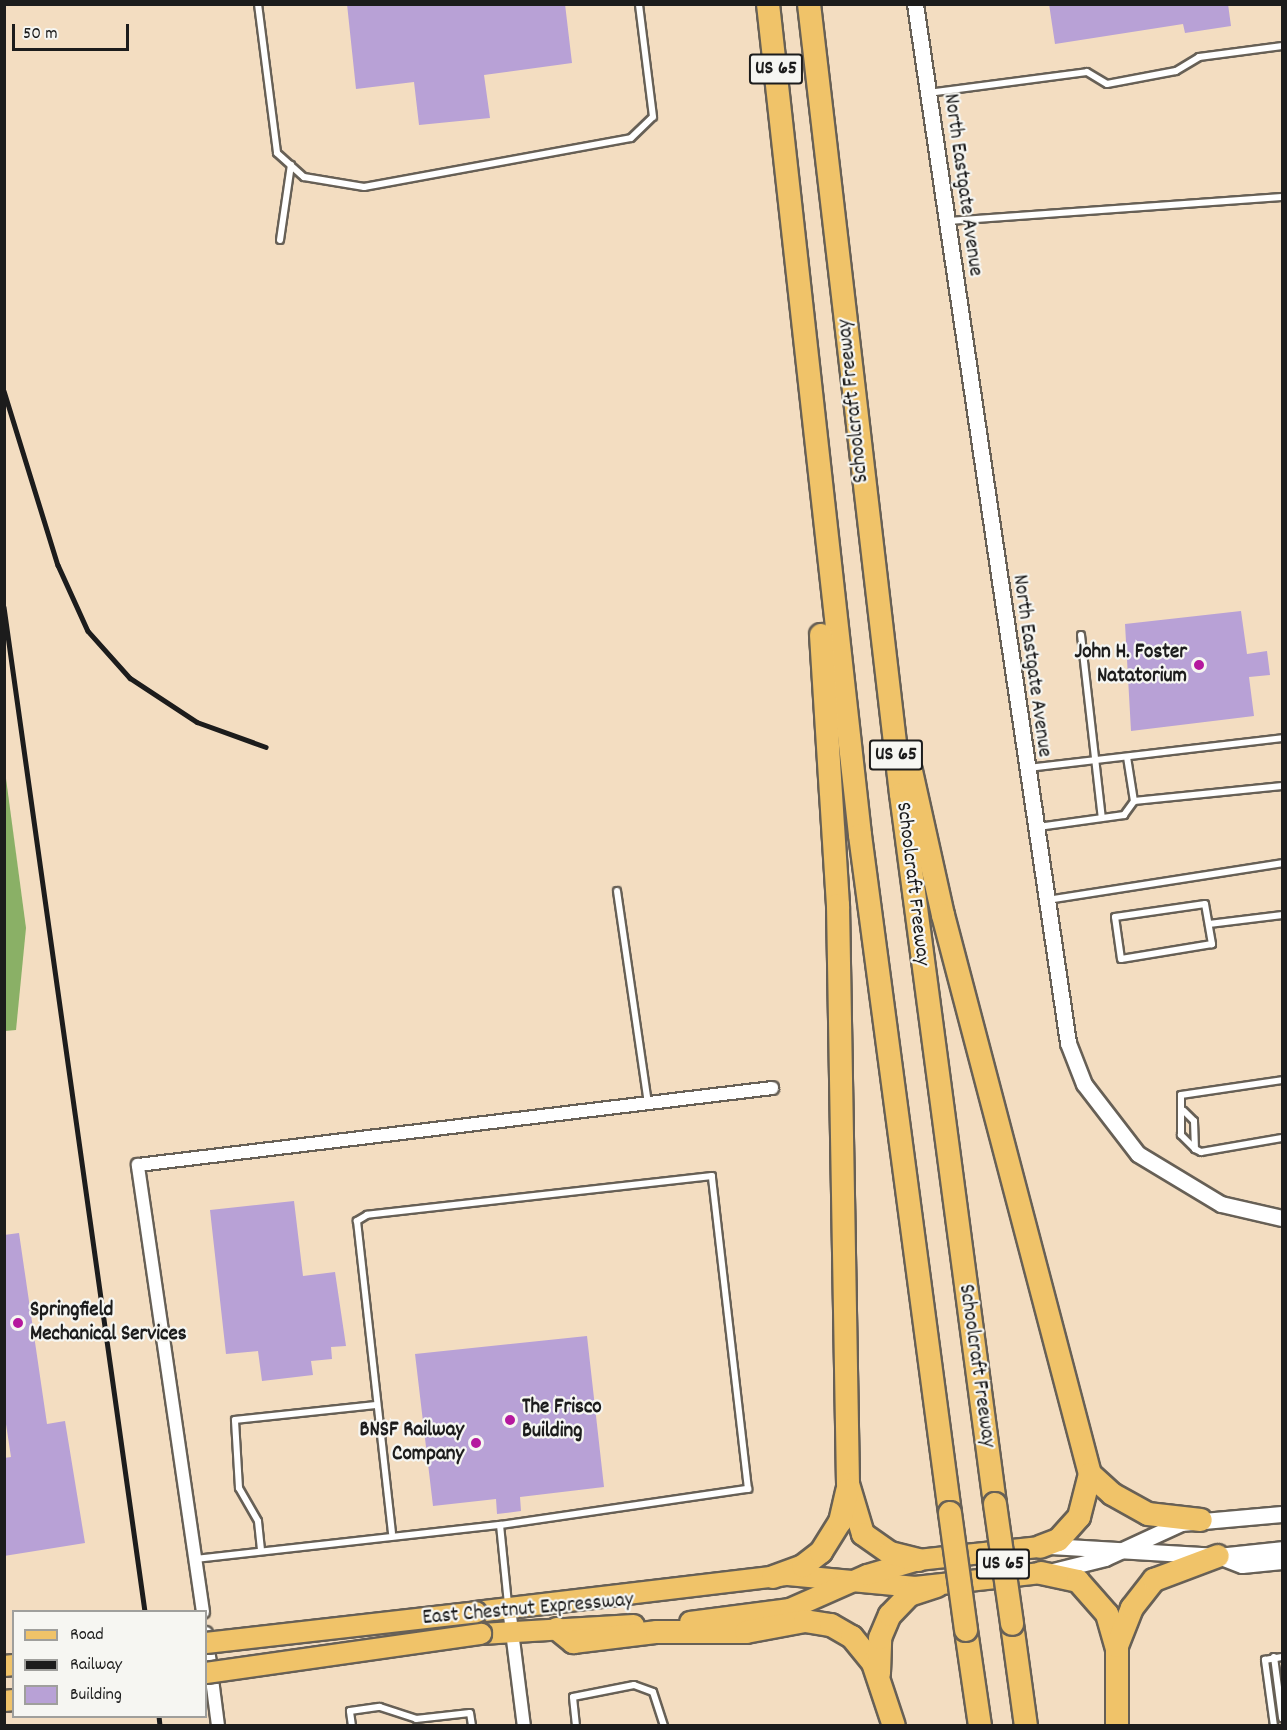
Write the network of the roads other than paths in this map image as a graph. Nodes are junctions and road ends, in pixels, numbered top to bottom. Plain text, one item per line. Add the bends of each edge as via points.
1 (258, 4) edge
2 (639, 4) edge
3 (768, 4) edge
4 (809, 4) edge
5 (915, 4) edge
6 (1282, 46) edge
7 (927, 93) junction
8 (291, 165) junction
9 (1282, 197) edge
10 (946, 221) junction
11 (280, 240) dead end
12 (865, 498) junction
13 (823, 523) junction
14 (1080, 635) dead end
15 (1282, 738) edge
16 (1126, 757) junction
17 (1095, 760) junction
18 (1025, 768) junction
19 (1282, 786) edge
20 (1134, 801) junction
21 (1102, 818) junction
22 (1033, 828) junction
23 (1282, 864) edge
24 (617, 891) dead end
25 (1043, 901) junction
26 (1282, 915) edge
27 (1209, 924) junction
28 (1282, 1080) edge
29 (772, 1088) dead end
30 (648, 1103) junction
31 (1184, 1111) junction
32 (1282, 1138) edge
33 (1195, 1149) junction
34 (1282, 1218) edge
35 (375, 1405) junction
36 (1090, 1474) junction
37 (848, 1484) junction
38 (1282, 1514) edge
39 (1201, 1520) junction
40 (501, 1525) junction
41 (392, 1533) junction
42 (1040, 1547) junction
43 (1282, 1549) edge
44 (261, 1550) junction
45 (1120, 1550) junction
46 (1218, 1556) junction
47 (195, 1559) junction
48 (918, 1560) junction
49 (1282, 1561) edge
50 (1041, 1573) junction
51 (773, 1577) junction
52 (850, 1583) junction
53 (937, 1586) junction
54 (509, 1608) junction
55 (202, 1610) edge
56 (557, 1629) junction
57 (512, 1632) junction
58 (207, 1641) edge
59 (207, 1643) edge
60 (1117, 1648) junction
61 (1282, 1657) edge
62 (1274, 1658) junction
63 (207, 1673) edge
64 (879, 1673) junction
65 (1282, 1718) edge
66 (218, 1725) edge
67 (352, 1725) edge
68 (472, 1725) edge
69 (524, 1725) edge
70 (576, 1725) edge
71 (664, 1725) edge
72 (894, 1725) edge
73 (980, 1725) edge
74 (1026, 1725) edge
75 (1117, 1725) edge
76 (1274, 1725) edge

1 - 8 lane via 278,153
2 - 8 lane via 653,117 631,138 364,188 304,177
3 - 13 highway, Schoolcraft Freeway / US 65
4 - 12 highway, Schoolcraft Freeway / US 65
5 - 7 street, North Eastgate Avenue
6 - 7 lane via 1198,57 1176,71 1107,84 1087,72
7 - 10 street, North Eastgate Avenue
8 - 11 lane
9 - 10 lane
10 - 18 street, North Eastgate Avenue
12 - 36 highway via 930,862
12 - 74 highway, Schoolcraft Freeway / US 65, bridge
13 - 37 highway via 814,578 837,884
13 - 73 highway, Schoolcraft Freeway / US 65, bridge
14 - 17 lane
15 - 16 lane
16 - 17 lane
16 - 20 lane
17 - 18 lane
17 - 21 lane
18 - 22 street, North Eastgate Avenue
19 - 20 lane
20 - 21 lane via 1124,815
21 - 22 lane
22 - 25 street, North Eastgate Avenue
23 - 25 lane
24 - 30 lane
25 - 34 street, North Eastgate Avenue via 1068,1043 1084,1084 1108,1122 1138,1155 1178,1182 1221,1204
26 - 27 lane
27 - 27 lane via 1205,904 1115,917 1121,959 1212,944
28 - 31 lane via 1181,1095
29 - 30 street
30 - 47 street via 138,1165
31 - 33 lane via 1194,1121
31 - 33 lane via 1180,1135
32 - 33 lane
35 - 40 lane via 357,1221 368,1215 712,1176 748,1489
35 - 41 lane
35 - 44 lane via 235,1420 238,1488 258,1521
36 - 39 highway via 1142,1512
36 - 42 highway via 1087,1497 1073,1526
37 - 48 highway via 863,1534 890,1553
37 - 51 highway via 840,1522 828,1543 803,1566
38 - 39 street, East Chestnut Expressway
39 - 45 street, East Chestnut Expressway via 1181,1522
40 - 41 lane
40 - 54 lane
41 - 44 lane
42 - 45 street, East Chestnut Expressway
42 - 48 main road, East Chestnut Expressway
43 - 46 street, East Chestnut Expressway
44 - 47 lane
45 - 46 street, East Chestnut Expressway
45 - 50 street, East Chestnut Expressway
46 - 49 street via 1242,1565
46 - 60 highway via 1154,1580 1132,1608
47 - 55 street
48 - 52 main road, East Chestnut Expressway
50 - 53 main road, East Chestnut Expressway
50 - 60 highway via 1069,1576 1095,1595 1112,1624
51 - 52 main road, East Chestnut Expressway
51 - 54 main road, East Chestnut Expressway
52 - 53 main road, East Chestnut Expressway
52 - 56 main road, East Chestnut Expressway via 811,1602 748,1619
53 - 64 highway via 909,1595 890,1614 880,1638
54 - 57 street
54 - 59 main road, East Chestnut Expressway, bridge
56 - 57 main road, East Chestnut Expressway
56 - 64 highway via 573,1642 657,1632 746,1632 815,1621 852,1637
57 - 63 main road, East Chestnut Expressway, bridge
57 - 69 street
58 - 66 street
60 - 75 highway
61 - 62 lane
62 - 65 lane
62 - 76 lane via 1265,1660
64 - 72 highway
67 - 68 lane via 350,1711 380,1707 416,1719 470,1713
70 - 71 lane via 573,1697 643,1687 660,1705

